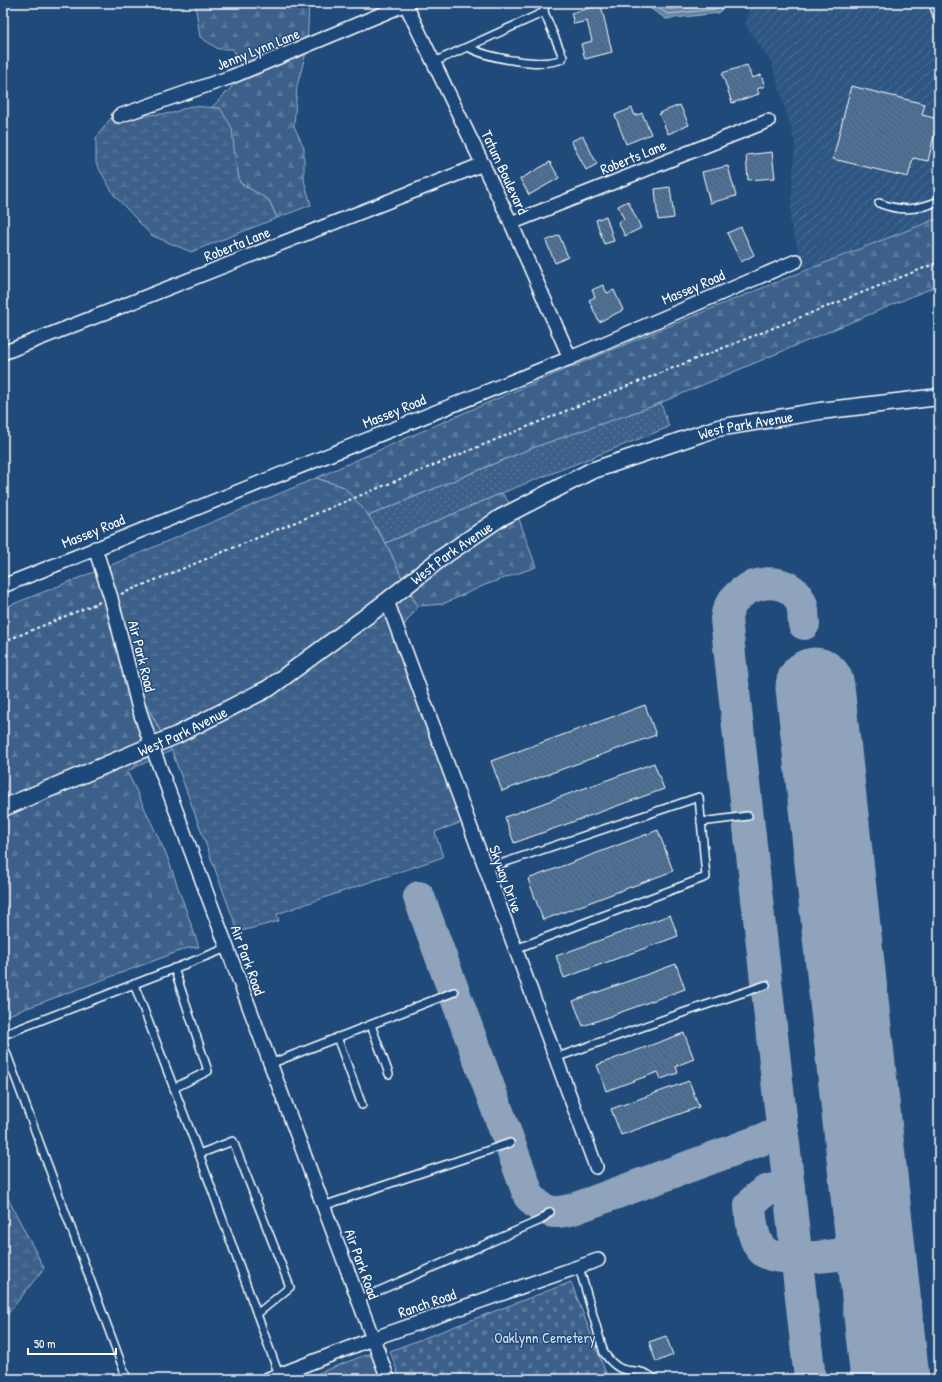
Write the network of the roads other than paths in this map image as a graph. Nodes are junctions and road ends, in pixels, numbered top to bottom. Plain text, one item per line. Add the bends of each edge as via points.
1 (406, 3) edge
2 (545, 3) edge
3 (933, 3) edge
4 (544, 12) junction
5 (939, 21) edge
6 (468, 47) junction
7 (434, 62) junction
8 (119, 116) dead end
9 (768, 121) dead end
10 (483, 164) junction
11 (939, 200) edge
12 (879, 203) dead end
13 (511, 223) junction
14 (796, 261) dead end
15 (3, 354) edge
16 (570, 358) junction
17 (939, 397) edge
18 (94, 548) junction
19 (3, 586) edge
20 (387, 601) junction
21 (152, 746) junction
22 (3, 808) edge
23 (748, 816) dead end
24 (701, 822) junction
25 (485, 869) junction
26 (227, 948) junction
27 (515, 949) junction
28 (174, 968) junction
29 (134, 984) junction
30 (766, 985) dead end
31 (454, 992) dead end
32 (371, 1025) junction
33 (3, 1035) edge
34 (337, 1037) junction
35 (3, 1044) edge
36 (556, 1058) junction
37 (270, 1064) junction
38 (388, 1074) dead end
39 (174, 1088) junction
40 (362, 1105) dead end
41 (510, 1143) dead end
42 (199, 1154) junction
43 (596, 1167) dead end
44 (323, 1206) junction
45 (550, 1212) dead end
46 (598, 1260) dead end
47 (579, 1267) junction
48 (358, 1300) junction
49 (257, 1314) junction
50 (372, 1339) junction
51 (274, 1377) edge
52 (127, 1379) edge
53 (388, 1379) edge
54 (655, 1379) edge

1 - 7 street, Tatum Boulevard
1 - 8 street, Jenny Lynn Lane via 231,77
2 - 4 lane
3 - 5 lane
4 - 6 lane
4 - 6 lane via 562,59 508,60
6 - 7 lane
7 - 10 street, Tatum Boulevard
9 - 13 street, Roberts Lane
10 - 13 street, Tatum Boulevard
10 - 15 street, Roberta Lane
11 - 12 lane via 895,210
13 - 16 street, Tatum Boulevard
14 - 16 street, Massey Road
16 - 18 street, Massey Road
17 - 20 street, West Park Avenue via 820,411 718,428 591,470 500,518 441,558
18 - 19 street, Massey Road
18 - 21 street, Air Park Road via 112,598 139,709
20 - 21 street, West Park Avenue via 269,688
20 - 25 street, Skyway Drive
21 - 22 street, West Park Avenue
21 - 26 street, Air Park Road
23 - 24 lane
24 - 25 lane via 699,797
24 - 27 lane via 706,877
25 - 27 street, Skyway Drive
26 - 28 lane
26 - 37 street, Air Park Road
27 - 36 street, Skyway Drive
28 - 29 lane
28 - 39 lane via 208,1071
29 - 33 lane
29 - 39 lane
30 - 36 lane via 682,1012
31 - 32 lane
32 - 34 lane
32 - 38 lane
34 - 37 lane
34 - 40 lane
35 - 52 lane
36 - 43 street, Skyway Drive
37 - 44 street, Air Park Road
39 - 42 lane
41 - 44 lane
42 - 49 lane
42 - 49 lane via 233,1141 290,1287
44 - 48 street, Air Park Road
45 - 48 lane via 542,1220
46 - 47 street, Ranch Road
47 - 50 street, Ranch Road
47 - 54 lane via 604,1353 611,1366 618,1371 644,1373
48 - 50 street, Air Park Road
49 - 51 lane
50 - 51 street, Ranch Road
50 - 53 street, Air Park Road

